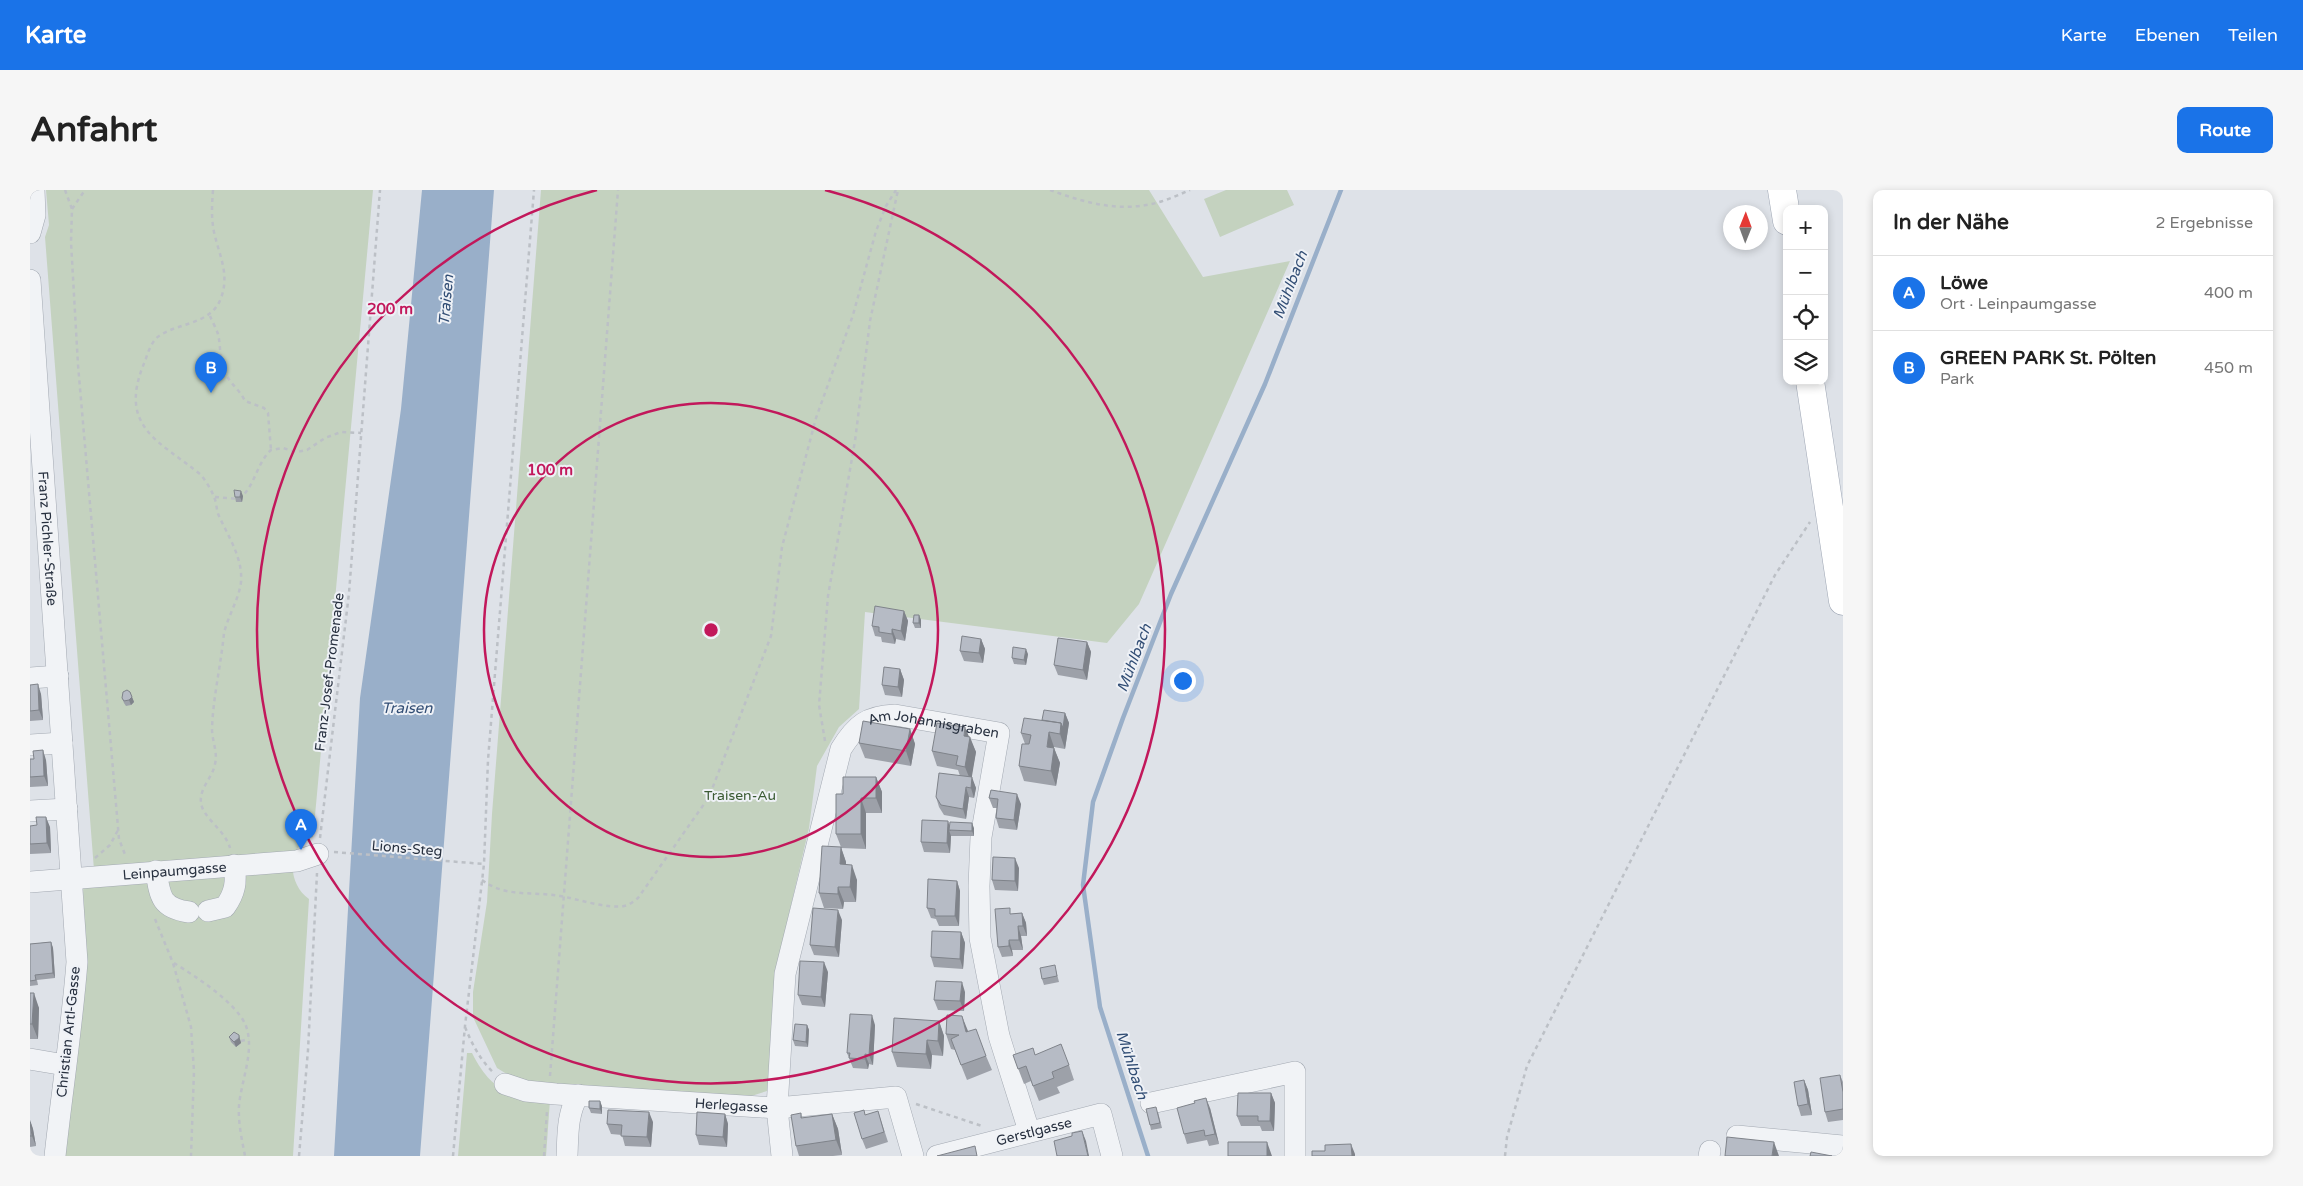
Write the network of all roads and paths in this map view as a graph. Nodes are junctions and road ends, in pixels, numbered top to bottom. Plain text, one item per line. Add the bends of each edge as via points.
1 (34, 190) edge
2 (64, 190) edge
3 (85, 190) edge
4 (213, 190) edge
5 (380, 190) edge
6 (534, 190) edge
7 (618, 190) edge
8 (897, 190) edge
9 (1050, 190) edge
10 (1190, 190) edge
11 (1782, 190) edge
12 (1784, 205) edge
13 (72, 209) junction
14 (30, 234) edge
15 (30, 280) edge
16 (210, 316) junction
17 (1811, 385) edge
18 (361, 432) junction
19 (271, 450) junction
20 (215, 497) junction
21 (1833, 503) edge
22 (1843, 601) edge
23 (58, 676) junction
24 (30, 678) edge
25 (62, 742) junction
26 (30, 745) edge
27 (836, 764) junction
28 (66, 809) junction
29 (30, 811) edge
30 (119, 829) junction
31 (323, 853) junction
32 (484, 864) junction
33 (234, 865) junction
34 (156, 871) junction
35 (133, 874) junction
36 (72, 878) junction
37 (482, 880) junction
38 (30, 882) edge
39 (564, 896) junction
40 (154, 917) dead end
41 (173, 962) junction
42 (464, 1026) junction
43 (249, 1039) junction
44 (241, 1041) edge
45 (30, 1059) edge
46 (65, 1065) junction
47 (505, 1084) joint
48 (549, 1092) junction
49 (578, 1095) junction
50 (896, 1097) junction
51 (1151, 1103) dead end
52 (777, 1108) junction
53 (1020, 1134) junction
54 (1737, 1136) edge
55 (1843, 1146) edge
56 (55, 1156) edge
57 (191, 1156) edge
58 (245, 1156) edge
59 (299, 1156) edge
60 (453, 1156) edge
61 (544, 1156) edge
62 (567, 1156) edge
63 (782, 1156) edge
64 (913, 1156) edge
65 (937, 1156) edge
66 (1112, 1156) edge
67 (1295, 1156) edge
68 (1505, 1156) edge

1 - 14 street via 35,215
2 - 13 path
3 - 13 path
4 - 16 path via 211,214 225,281 221,299
5 - 18 path, Franz-Josef-Promenade
6 - 32 path via 488,760
7 - 39 path
8 - 27 path via 870,321 855,441 828,596 819,705 822,737
8 - 39 path via 876,231 852,315 816,418 782,547 770,636 709,797 638,898 631,903 614,906
9 - 10 path via 1087,202 1130,207 1157,203
11 - 12 main road
13 - 30 path via 70,242 78,365
15 - 23 street, Franz Pichler-Straße
16 - 19 path via 218,334 225,372 232,384 245,401 268,412
16 - 20 path via 157,337 139,377 135,400 138,418 147,433 200,474
17 - 21 main road
18 - 19 path via 341,432 307,450
18 - 31 path, Franz-Josef-Promenade via 349,593
19 - 20 path via 246,493 239,499
20 - 33 path via 241,581 224,633 212,730 215,764 202,790 201,802 203,810 228,841
21 - 22 main road
21 - 68 path via 1775,575 1526,1066
23 - 24 street
23 - 25 street, Franz Pichler-Straße
25 - 26 street
25 - 28 street, Franz Pichler-Straße
27 - 52 street, Am Johannisgraben via 785,974
27 - 53 street, Am Johannisgraben via 841,749 856,729 878,716 895,715 999,733 981,837 980,938
28 - 29 street
28 - 36 street, Franz Pichler-Straße
30 - 35 path via 119,839
30 - 36 path via 110,845
31 - 32 path, Lions-Steg
31 - 33 street, Leinpaumgasse via 297,861
31 - 59 path, Franz-Josef-Promenade
32 - 37 path
33 - 34 street, Leinpaumgasse
33 - 34 street via 234,895 225,907 199,912 176,910 166,904 160,894
34 - 35 street, Leinpaumgasse
35 - 36 street, Leinpaumgasse
36 - 38 street, Leinpaumgasse
36 - 46 street, Christian Artl-Gasse via 76,962 73,1015
37 - 39 path via 499,890
37 - 42 path
39 - 48 path
40 - 41 path
41 - 43 path via 205,982 232,1007 246,1024
41 - 57 path via 191,1027 194,1071
42 - 47 path via 486,1066
42 - 60 path
43 - 44 path
43 - 58 path via 239,1106
45 - 46 street
46 - 56 street, Christian Artl-Gasse
47 - 48 street, Herlegasse
48 - 49 street, Herlegasse
48 - 61 path
49 - 52 street, Herlegasse
49 - 62 street via 568,1123
50 - 52 street, Herlegasse
50 - 53 path
50 - 64 street
51 - 67 street via 1296,1072
52 - 63 street, Am Johannisgraben
53 - 65 street, Gerstlgasse
53 - 66 street, Gerstlgasse via 1101,1114
54 - 55 street

